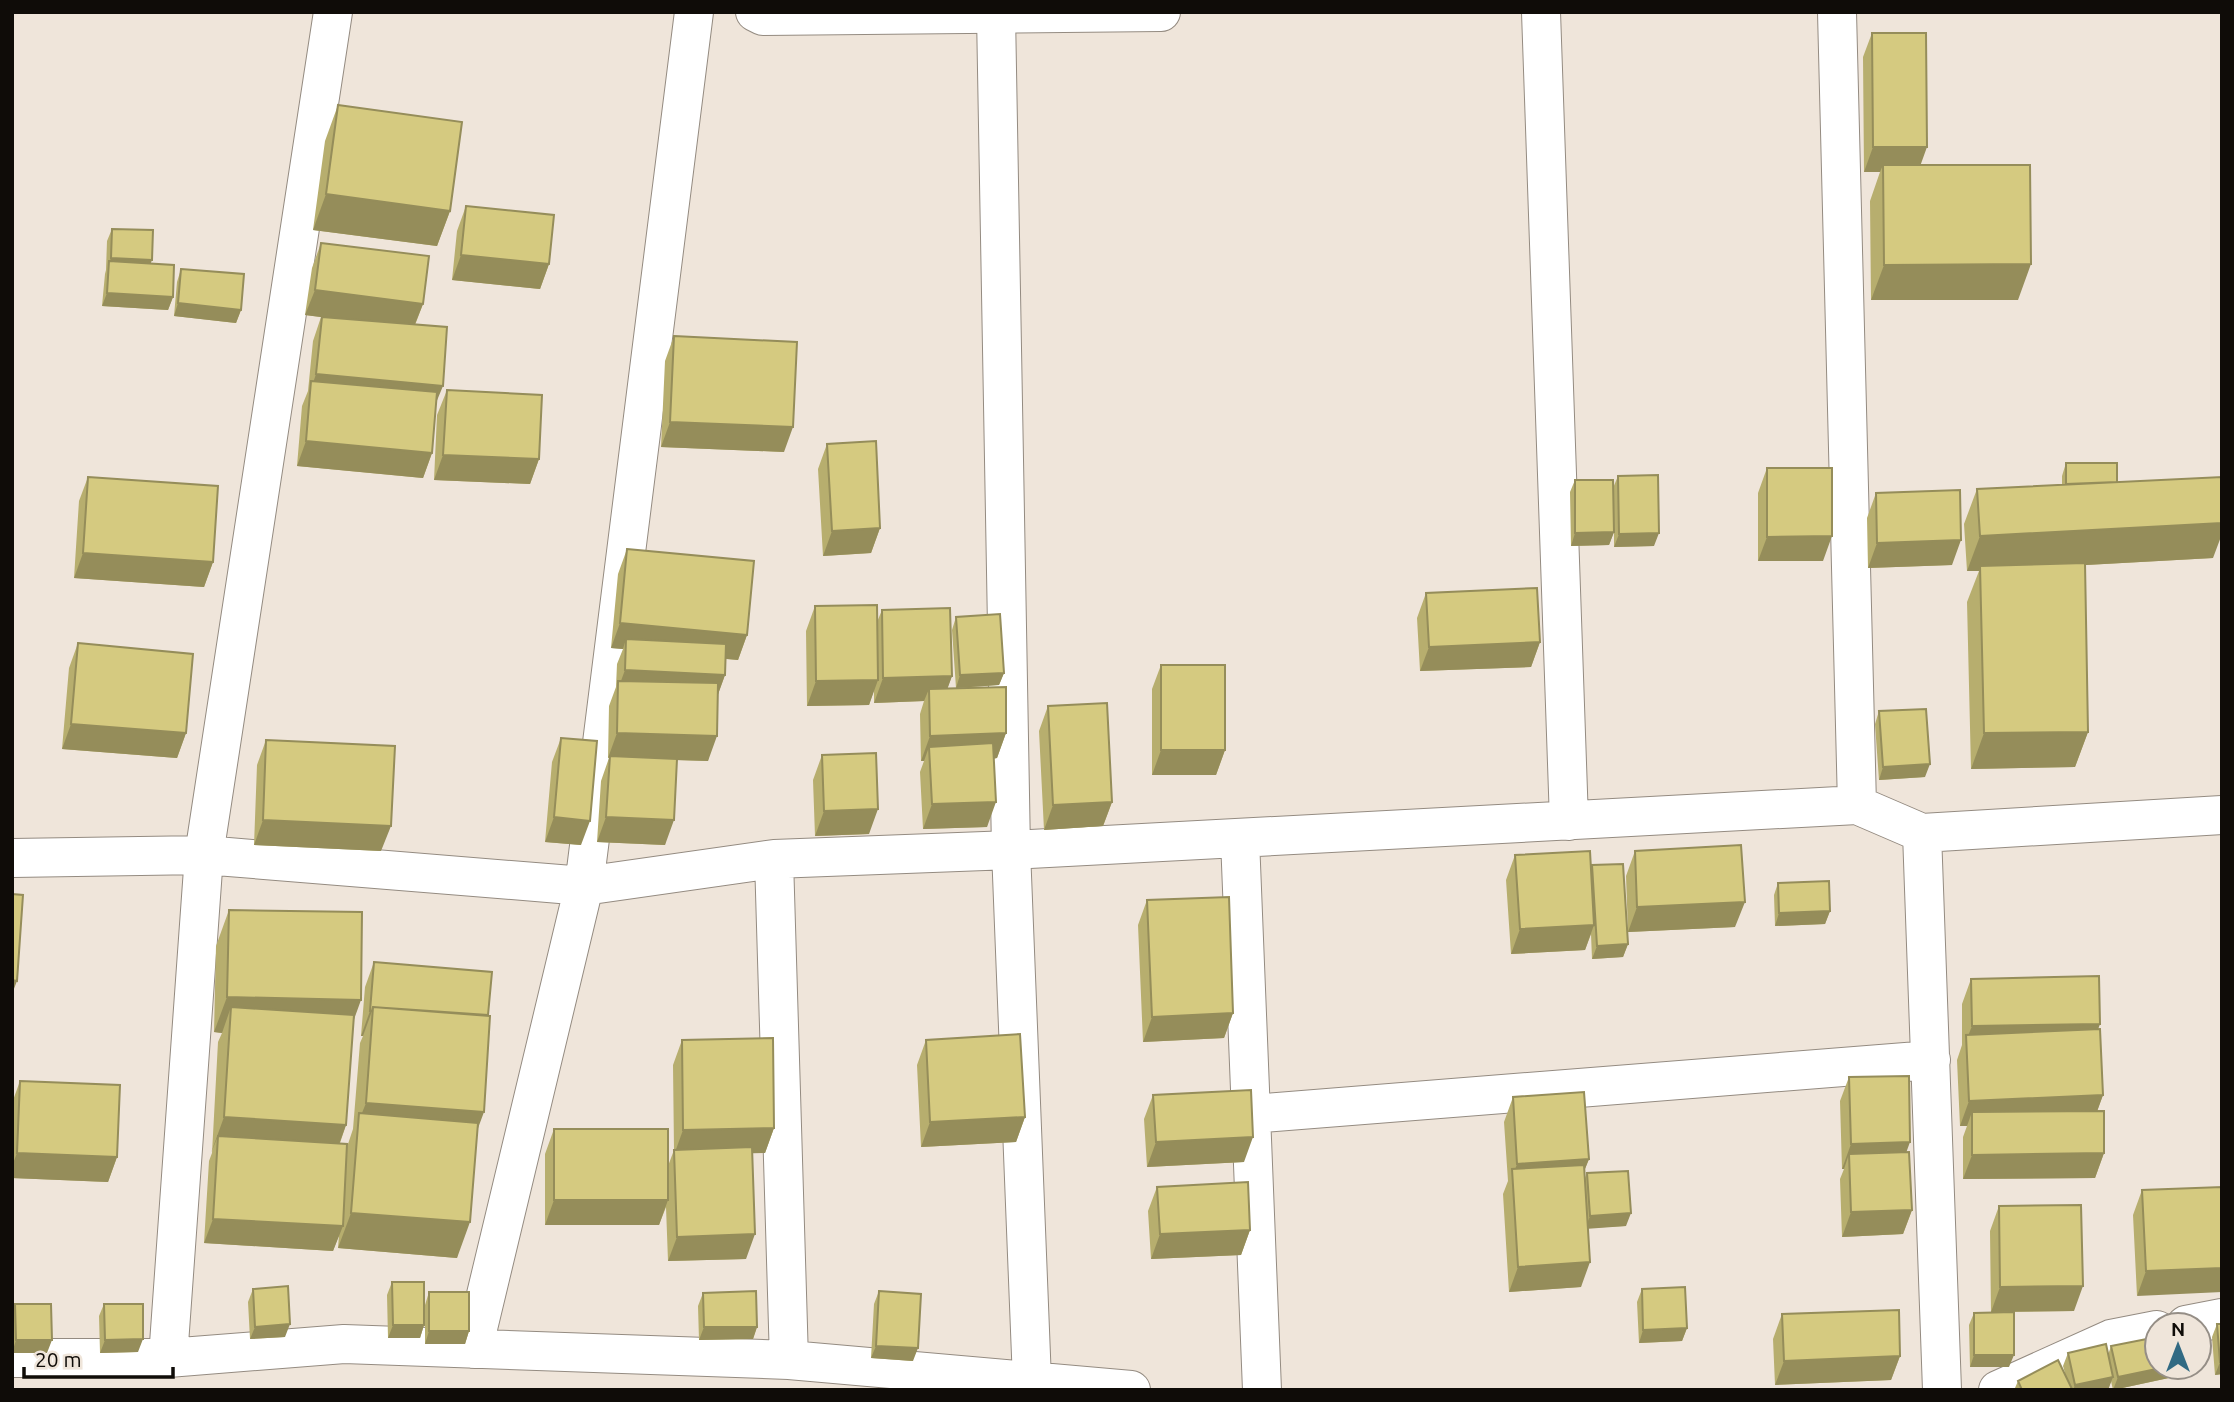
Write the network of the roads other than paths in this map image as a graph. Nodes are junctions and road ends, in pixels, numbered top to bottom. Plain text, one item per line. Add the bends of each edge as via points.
1 (333, 12) edge
2 (694, 12) edge
3 (755, 12) edge
4 (1161, 12) edge
5 (1541, 12) edge
6 (1837, 12) edge
7 (996, 14) junction
8 (1857, 805) junction
9 (2222, 815) edge
10 (1569, 821) junction
11 (1922, 833) junction
12 (1240, 839) junction
13 (1011, 850) junction
14 (204, 855) junction
15 (12, 858) edge
16 (774, 859) junction
17 (584, 886) junction
18 (1931, 1060) junction
19 (1251, 1114) junction
20 (2143, 1333) edge
21 (473, 1349) junction
22 (12, 1358) edge
23 (168, 1358) junction
24 (789, 1360) junction
25 (1032, 1381) junction
26 (1131, 1390) edge
27 (1262, 1390) edge
28 (1942, 1390) edge
29 (1998, 1390) edge

1 - 14 street
2 - 17 street
3 - 7 street via 763,16
4 - 7 street
5 - 10 street
6 - 8 street
7 - 13 street
8 - 10 street
8 - 11 street
9 - 11 street
10 - 12 street
11 - 18 street
12 - 13 street
12 - 19 street
13 - 16 street
13 - 25 street
14 - 15 street
14 - 17 street
14 - 23 street
16 - 17 street
16 - 24 street
17 - 21 street
18 - 19 street
18 - 28 street
19 - 27 street
20 - 29 street via 2111,1339
21 - 23 street via 344,1343
21 - 24 street
22 - 23 street
24 - 25 street
25 - 26 street

